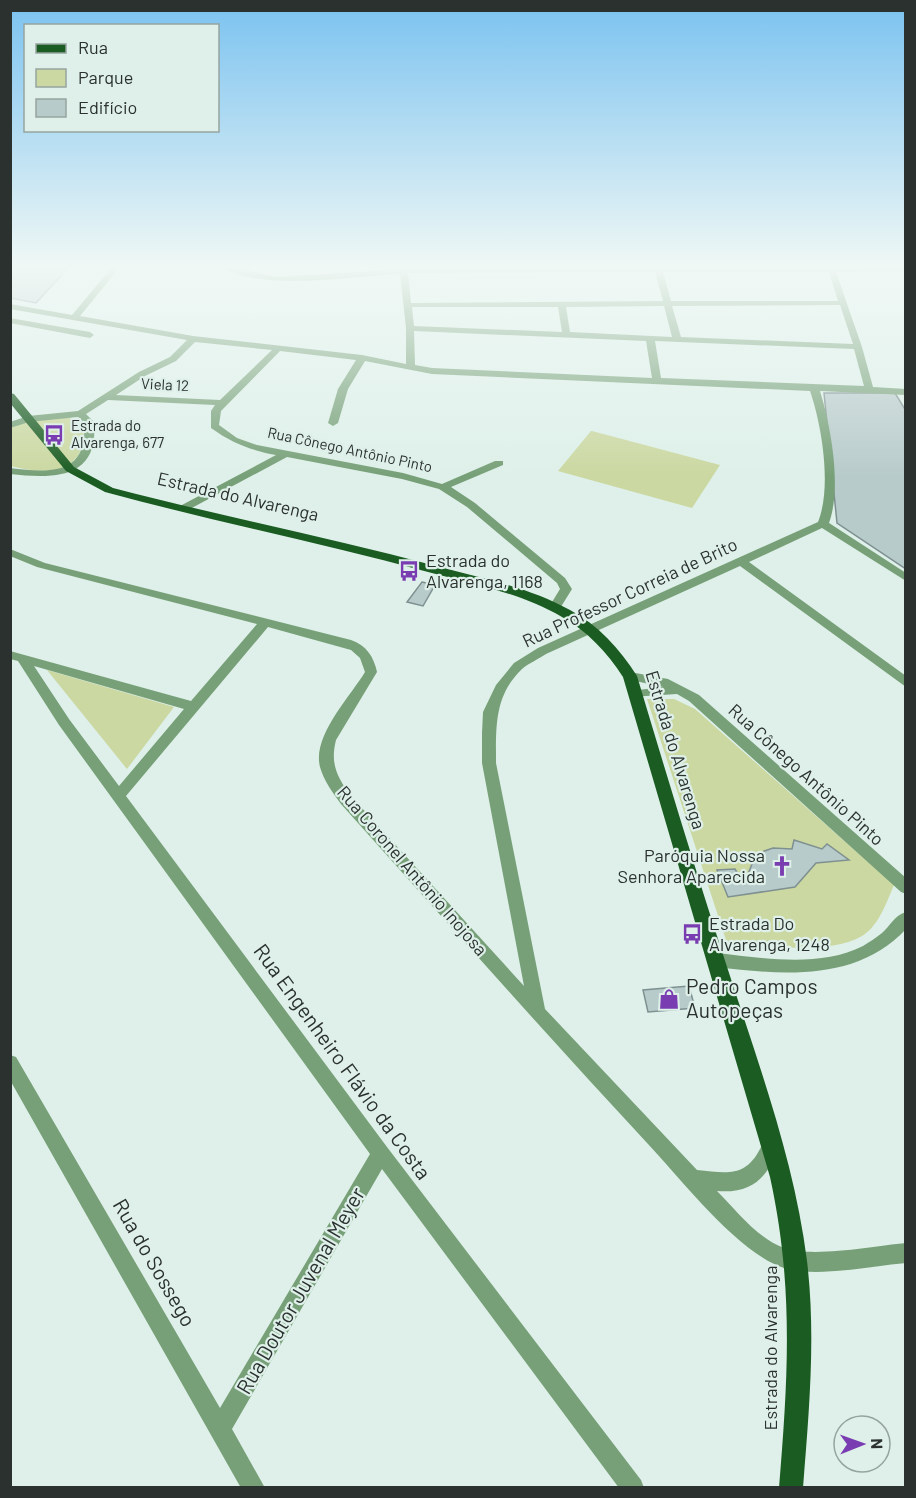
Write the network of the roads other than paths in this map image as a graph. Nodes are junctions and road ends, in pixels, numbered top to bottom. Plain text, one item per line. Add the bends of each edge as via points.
1 (182, 337) edge
2 (410, 337) edge
3 (650, 337) joint
4 (855, 337) edge
5 (677, 338) joint
6 (193, 339) junction
7 (858, 347) junction
8 (278, 349) junction
9 (362, 358) junction
10 (411, 368) junction
11 (657, 380) junction
12 (814, 388) junction
13 (869, 389) junction
14 (903, 391) edge
15 (10, 396) edge
16 (106, 397) junction
17 (222, 403) junction
18 (80, 414) junction
19 (28, 419) junction
20 (333, 423) dead end
21 (10, 425) edge
22 (285, 454) junction
23 (499, 463) dead end
24 (70, 469) junction
25 (10, 471) edge
26 (443, 487) junction
27 (184, 508) junction
28 (822, 524) junction
29 (10, 552) edge
30 (740, 561) junction
31 (906, 578) edge
32 (555, 607) junction
33 (265, 622) junction
34 (589, 629) junction
35 (16, 656) edge
36 (630, 676) junction
37 (906, 683) edge
38 (682, 690) junction
39 (635, 694) junction
40 (195, 707) junction
41 (118, 796) junction
42 (906, 888) edge
43 (906, 918) edge
44 (717, 960) junction
45 (537, 1011) junction
46 (10, 1063) edge
47 (772, 1144) junction
48 (381, 1154) junction
49 (694, 1179) junction
50 (906, 1253) edge
51 (796, 1261) junction
52 (221, 1428) junction
53 (254, 1488) edge
54 (633, 1488) edge
55 (791, 1488) edge

1 - 6 street
2 - 10 street
3 - 5 street
3 - 11 street
4 - 7 street
5 - 7 street
6 - 8 street
6 - 16 street via 173,359
7 - 13 street
8 - 9 street
8 - 17 street
9 - 10 street
9 - 20 street via 343,389
10 - 11 street
11 - 12 street
12 - 13 street
12 - 28 street via 830,486 827,517
13 - 14 street
15 - 19 main road, Estrada do Alvarenga
16 - 17 street, Viela 12
16 - 18 street
17 - 22 street, Rua Cônego Antônio Pinto via 213,419 221,433 255,448
18 - 19 street
18 - 24 street via 89,422 91,440 82,459
19 - 21 street
19 - 24 main road, Estrada do Alvarenga
22 - 26 street, Rua Cônego Antônio Pinto
22 - 27 street
23 - 26 street
24 - 25 street via 41,474
24 - 27 main road, Estrada do Alvarenga via 109,490
26 - 32 street, Rua Cônego Antônio Pinto via 471,505 561,581 566,589
27 - 32 main road, Estrada do Alvarenga via 461,576
28 - 30 street, Rua Professor Correia de Brito
28 - 31 street
29 - 33 street, Rua Coronel Antônio Inojosa via 40,565
30 - 34 street, Rua Professor Correia de Brito
30 - 37 street
32 - 34 main road, Estrada do Alvarenga
33 - 40 street
33 - 45 street, Rua Coronel Antônio Inojosa via 351,644 368,658 371,672 328,744 326,763 334,783 346,801
34 - 36 main road, Estrada do Alvarenga via 613,650
34 - 45 street, Rua Professor Correia de Brito via 518,666 501,688 490,712 489,763
35 - 40 street
35 - 41 street, Rua Engenheiro Flávio da Costa
36 - 38 street, Rua Cônego Antônio Pinto via 664,682
36 - 39 main road, Estrada do Alvarenga
38 - 39 street
38 - 42 street, Rua Cônego Antônio Pinto
39 - 44 main road, Estrada do Alvarenga
40 - 41 street
41 - 48 street, Rua Engenheiro Flávio da Costa
43 - 44 street via 877,947 854,957 778,968
44 - 47 main road, Estrada do Alvarenga
45 - 49 street, Rua Coronel Antônio Inojosa
46 - 52 street, Rua do Sossego
47 - 49 street via 754,1174 738,1182
47 - 51 main road, Estrada do Alvarenga
48 - 52 street, Rua Doutor Juvenal Meyer
48 - 54 street, Rua Engenheiro Flávio da Costa
49 - 51 street, Rua Coronel Antônio Inojosa via 752,1238 768,1250
50 - 51 street
51 - 55 main road, Estrada do Alvarenga via 798,1340
52 - 53 street, Rua do Sossego

